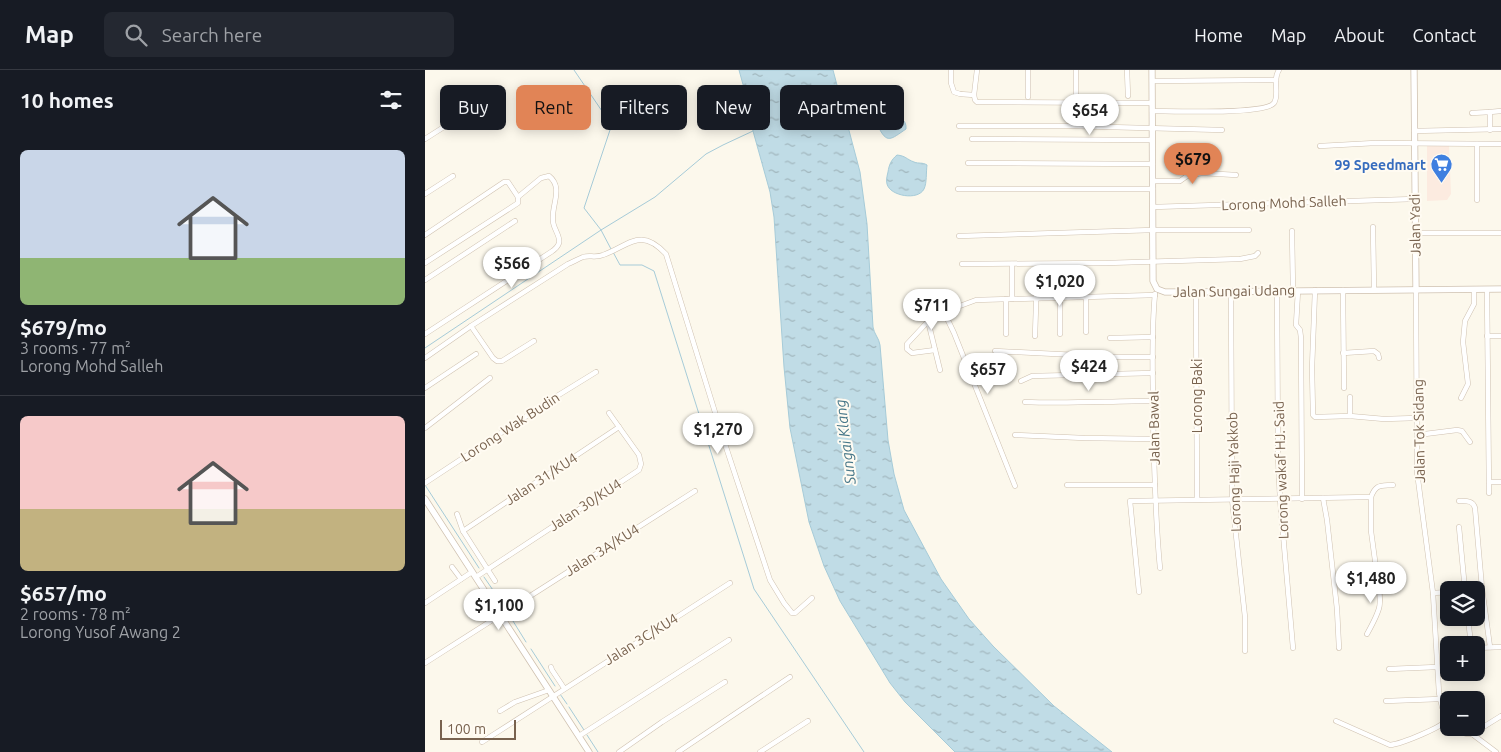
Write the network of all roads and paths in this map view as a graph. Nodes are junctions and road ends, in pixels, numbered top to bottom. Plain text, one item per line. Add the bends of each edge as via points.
1 (951, 70) edge
2 (977, 70) edge
3 (1028, 70) edge
4 (1076, 70) edge
5 (1127, 70) edge
6 (1152, 70) edge
7 (1279, 70) edge
8 (1414, 70) edge
9 (1276, 80) junction
10 (1152, 81) junction
11 (974, 95) junction
12 (1076, 96) dead end
13 (1128, 96) dead end
14 (1028, 97) dead end
15 (1152, 103) junction
16 (1152, 111) junction
17 (1501, 111) edge
18 (1490, 112) junction
19 (1472, 113) dead end
20 (959, 126) dead end
21 (1152, 128) junction
22 (440, 129) edge
23 (1501, 129) edge
24 (1222, 130) dead end
25 (1490, 130) junction
26 (1414, 131) junction
27 (425, 139) edge
28 (972, 139) dead end
29 (1152, 140) junction
30 (1414, 144) junction
31 (1477, 144) junction
32 (1501, 144) edge
33 (1320, 146) dead end
34 (968, 163) dead end
35 (1153, 164) junction
36 (1236, 175) dead end
37 (453, 176) dead end
38 (1153, 181) junction
39 (958, 189) dead end
40 (1153, 189) junction
41 (425, 194) edge
42 (519, 199) junction
43 (1415, 199) junction
44 (1477, 200) dead end
45 (1153, 206) junction
46 (515, 221) dead end
47 (1373, 227) dead end
48 (1153, 230) junction
49 (1249, 230) dead end
50 (1292, 231) dead end
51 (1415, 233) junction
52 (1501, 233) edge
53 (425, 234) edge
54 (959, 236) dead end
55 (1258, 253) dead end
56 (1153, 260) junction
57 (425, 263) edge
58 (962, 264) dead end
59 (1012, 264) junction
60 (1037, 276) dead end
61 (425, 280) edge
62 (1375, 289) junction
63 (1501, 289) edge
64 (1315, 290) junction
65 (1343, 290) junction
66 (1416, 290) junction
67 (1474, 290) junction
68 (1487, 290) junction
69 (1277, 291) junction
70 (1296, 291) junction
71 (1156, 292) junction
72 (1196, 292) junction
73 (1231, 292) junction
74 (1036, 298) junction
75 (1061, 298) junction
76 (1086, 298) junction
77 (1006, 299) junction
78 (1012, 299) junction
79 (946, 311) junction
80 (928, 321) junction
81 (471, 326) junction
82 (1086, 332) dead end
83 (425, 334) edge
84 (1006, 334) dead end
85 (1060, 334) dead end
86 (1035, 336) dead end
87 (1487, 336) junction
88 (1501, 336) edge
89 (1111, 338) dead end
90 (1153, 338) junction
91 (534, 341) dead end
92 (935, 350) junction
93 (995, 352) dead end
94 (1343, 353) junction
95 (476, 354) dead end
96 (1153, 357) junction
97 (425, 358) edge
98 (1379, 358) dead end
99 (940, 370) dead end
100 (596, 372) dead end
101 (1153, 373) junction
102 (490, 378) dead end
103 (1021, 381) dead end
104 (425, 388) edge
105 (1344, 388) dead end
106 (1350, 397) dead end
107 (1461, 398) dead end
108 (1153, 401) junction
109 (1025, 402) dead end
110 (1302, 408) junction
111 (609, 413) dead end
112 (1313, 413) junction
113 (1350, 416) junction
114 (1417, 418) junction
115 (425, 428) edge
116 (619, 428) junction
117 (1015, 435) dead end
118 (1417, 435) junction
119 (1153, 439) junction
120 (1470, 442) dead end
121 (1489, 482) junction
122 (1501, 482) edge
123 (425, 483) edge
124 (1067, 485) dead end
125 (1155, 485) junction
126 (1393, 485) dead end
127 (1015, 486) dead end
128 (695, 491) dead end
129 (1489, 493) dead end
130 (1371, 497) junction
131 (1323, 498) junction
132 (1197, 499) junction
133 (1280, 499) junction
134 (1303, 499) junction
135 (1156, 500) junction
136 (1232, 500) junction
137 (1459, 501) dead end
138 (426, 503) edge
139 (457, 514) dead end
140 (1459, 527) dead end
141 (463, 531) junction
142 (452, 568) dead end
143 (1159, 568) dead end
144 (487, 569) junction
145 (474, 574) junction
146 (1385, 574) dead end
147 (1377, 575) junction
148 (461, 579) junction
149 (495, 581) dead end
150 (1466, 581) edge
151 (1481, 581) edge
152 (730, 583) dead end
153 (1139, 592) dead end
154 (1433, 593) junction
155 (1440, 593) edge
156 (812, 598) dead end
157 (425, 603) edge
158 (1485, 610) edge
159 (505, 612) junction
160 (1367, 634) dead end
161 (729, 640) dead end
162 (1501, 647) edge
163 (1293, 648) dead end
164 (1339, 648) dead end
165 (1485, 648) edge
166 (1490, 648) junction
167 (1245, 652) dead end
168 (425, 663) edge
169 (551, 667) dead end
170 (1437, 667) junction
171 (1389, 669) dead end
172 (790, 677) dead end
173 (725, 682) dead end
174 (564, 688) junction
175 (549, 690) junction
176 (553, 696) junction
177 (1440, 699) joint
178 (1386, 701) dead end
179 (500, 711) dead end
180 (1501, 716) edge
181 (808, 721) dead end
182 (1336, 721) dead end
183 (1440, 726) edge
184 (1485, 726) edge
185 (579, 736) junction
186 (1475, 736) edge
187 (482, 742) dead end
188 (589, 752) edge
189 (619, 752) edge
190 (678, 752) edge
191 (760, 752) edge
192 (1495, 752) edge

1 - 11 street via 954,92
2 - 11 street
3 - 14 street
4 - 12 street
5 - 13 street
6 - 10 street, Jalan Sungai Udang
7 - 9 street
8 - 26 street, Jalan Yadi
9 - 10 street
9 - 16 street via 1275,101 1266,108
10 - 15 street, Jalan Sungai Udang
11 - 15 street via 977,102
15 - 16 street, Jalan Sungai Udang
16 - 21 street, Jalan Sungai Udang
17 - 18 street
18 - 19 street
18 - 25 street
20 - 21 street
21 - 24 street
21 - 29 street, Jalan Sungai Udang
22 - 27 street
23 - 25 street
25 - 26 street
26 - 30 street, Jalan Yadi
28 - 29 street
29 - 35 street, Jalan Sungai Udang
30 - 31 street
30 - 33 street
30 - 43 street, Jalan Yadi
31 - 32 street
31 - 44 street
34 - 35 street
35 - 38 street, Jalan Sungai Udang
36 - 38 street via 1203,173 1180,181
37 - 41 street
38 - 40 street, Jalan Sungai Udang
39 - 40 street
40 - 45 street, Jalan Sungai Udang
42 - 53 street via 508,182 504,182
42 - 57 street
42 - 83 street via 541,178 549,176 554,181 557,192 553,218 559,245
43 - 45 street, Lorong Mohd Salleh
43 - 51 street, Jalan Yadi
45 - 48 street, Jalan Sungai Udang
46 - 61 street
47 - 62 street
48 - 49 street
48 - 54 street
48 - 56 street, Jalan Sungai Udang
50 - 70 street
51 - 52 street
51 - 66 street, Jalan Yadi
55 - 56 street via 1240,259
56 - 59 street
56 - 71 street, Jalan Sungai Udang
58 - 59 street
59 - 78 street
60 - 74 street
62 - 65 street, Jalan Sungai Udang
62 - 66 street, Jalan Sungai Udang
63 - 68 street, Jalan Sungai Udang
64 - 65 street, Jalan Sungai Udang
64 - 70 street, Jalan Sungai Udang
64 - 112 street
65 - 94 street
66 - 67 street, Jalan Sungai Udang
66 - 114 street, Jalan Tok Sidang
67 - 68 street, Jalan Sungai Udang
67 - 107 street via 1474,304 1465,321 1463,342 1468,384
68 - 87 street
69 - 70 street, Jalan Sungai Udang
69 - 73 street, Jalan Sungai Udang
69 - 133 street, Lorong wakaf HJ. Said
70 - 110 street via 1296,325 1301,334
71 - 72 street, Jalan Sungai Udang
71 - 76 street
71 - 90 street, Jalan Bawal
72 - 73 street, Jalan Sungai Udang
72 - 132 street, Lorong Baki
73 - 136 street, Lorong Haji Yakkob
74 - 75 street
74 - 78 street
74 - 86 street
75 - 76 street
75 - 85 street
76 - 82 street
77 - 78 street
77 - 79 street via 976,300
77 - 84 street
79 - 80 street
79 - 127 street
80 - 92 street
80 - 92 street via 908,342 907,349 912,353
81 - 91 street via 497,361
81 - 97 street
81 - 156 street via 583,257 599,257 635,240 658,245 666,254 770,580 793,613
87 - 88 street
87 - 121 street
89 - 90 street
90 - 96 street, Jalan Bawal
92 - 99 street
93 - 96 street
94 - 98 street via 1374,351
94 - 105 street
95 - 104 street
96 - 101 street, Jalan Bawal
100 - 123 street, Lorong Wak Budin
101 - 103 street via 1031,376
101 - 108 street, Jalan Bawal
102 - 115 street
106 - 113 street
108 - 109 street
108 - 119 street, Jalan Bawal
110 - 112 street
110 - 134 street
111 - 116 street, Jalan 30/KU4
112 - 113 street via 1315,417
113 - 114 street
114 - 118 street, Jalan Tok Sidang
116 - 141 street, Jalan 31/KU4
116 - 144 street, Jalan 30/KU4 via 641,459 639,470
117 - 119 street
118 - 120 street via 1457,430 1462,431
118 - 154 street, Jalan Tok Sidang via 1417,472
119 - 125 street, Jalan Bawal
121 - 122 street
121 - 129 street
124 - 125 street
125 - 135 street, Jalan Bawal
126 - 130 street via 1378,486
128 - 159 street, Jalan 3A/KU4
130 - 131 street
130 - 147 street via 1371,531
131 - 134 street
131 - 164 street
132 - 135 street
132 - 136 street
133 - 134 street
133 - 136 street
133 - 163 street, Lorong wakaf HJ. Said
135 - 143 street, Jalan Bawal
135 - 153 street via 1129,501
136 - 167 street, Lorong Haji Yakkob via 1245,617
137 - 151 street via 1475,505
138 - 145 street
139 - 141 street
140 - 150 street
141 - 144 street
142 - 148 street
144 - 145 street, Jalan 30/KU4
144 - 149 street
145 - 148 street, Jalan 30/KU4
145 - 159 street
146 - 147 street
147 - 160 street via 1382,601
148 - 157 street, Jalan 30/KU4
152 - 174 street, Jalan 3C/KU4
154 - 155 street
154 - 170 street, Jalan Tok Sidang
158 - 166 street
159 - 168 street, Jalan 3A/KU4
159 - 175 street
161 - 185 street
162 - 166 street
165 - 166 street
169 - 174 street
170 - 171 street
170 - 177 street, Jalan Tok Sidang
172 - 190 street
173 - 189 street
174 - 176 street, Jalan 3C/KU4
175 - 176 street
175 - 179 street
176 - 185 street
176 - 187 street, Jalan 3C/KU4
177 - 178 street
180 - 184 street
181 - 191 street
182 - 183 street via 1390,745
185 - 188 street
186 - 192 street

